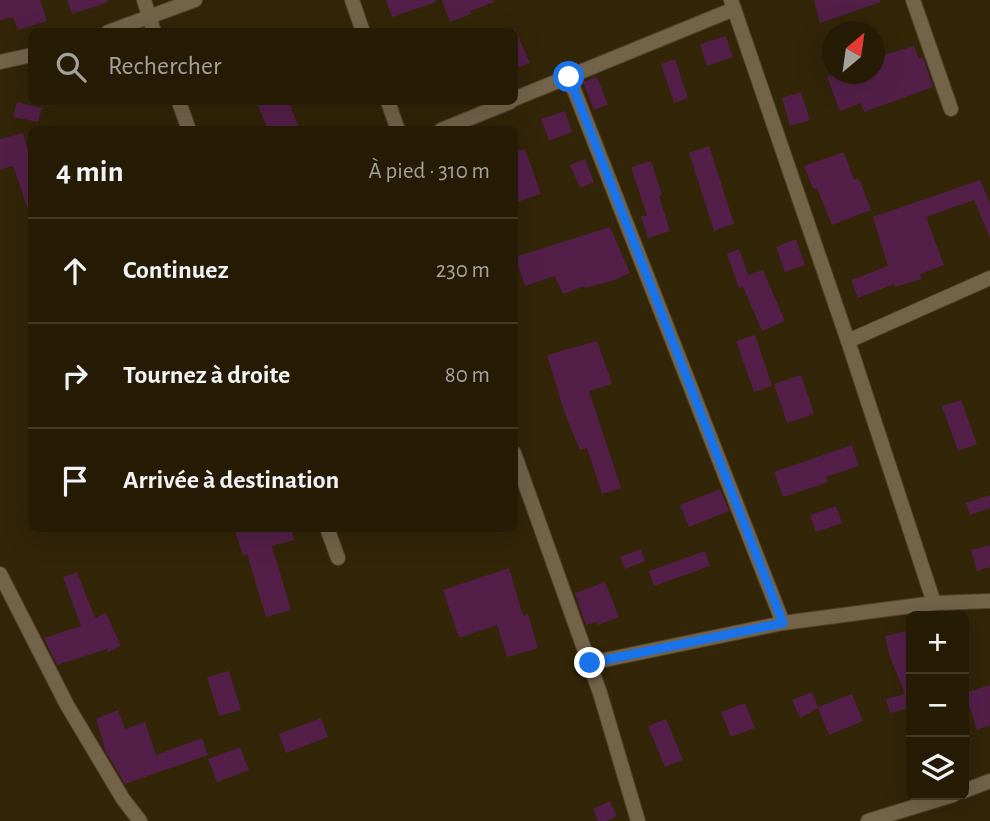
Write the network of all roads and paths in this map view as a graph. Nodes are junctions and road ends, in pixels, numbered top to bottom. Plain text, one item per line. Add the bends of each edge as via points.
1 (144, 0) edge
2 (195, 0) edge
3 (352, 0) edge
4 (914, 0) edge
5 (732, 5) edge
6 (149, 16) junction
7 (118, 28) edge
8 (153, 28) edge
9 (362, 28) edge
10 (28, 56) edge
11 (0, 62) edge
12 (569, 77) junction
13 (518, 97) edge
14 (180, 105) edge
15 (389, 105) edge
16 (503, 105) edge
17 (951, 109) dead end
18 (187, 126) edge
19 (397, 126) edge
20 (452, 126) edge
21 (990, 278) edge
22 (848, 341) junction
23 (518, 464) edge
24 (328, 532) edge
25 (338, 558) dead end
26 (0, 575) edge
27 (990, 601) edge
28 (934, 603) junction
29 (783, 623) junction
30 (590, 663) junction
31 (990, 781) edge
32 (969, 789) edge
33 (937, 800) edge
34 (140, 821) edge
35 (638, 821) edge
36 (868, 821) edge

1 - 6 street
2 - 6 street
3 - 9 street
4 - 17 street
5 - 12 street
5 - 22 street
6 - 7 street
6 - 8 street
10 - 11 street
12 - 13 street
12 - 29 street
14 - 18 street
15 - 19 street
16 - 20 street
21 - 22 street
22 - 28 street
23 - 30 street
24 - 25 street
26 - 34 street via 68,705
27 - 28 street
28 - 29 street
29 - 30 street
30 - 35 street
31 - 32 street
33 - 36 street

